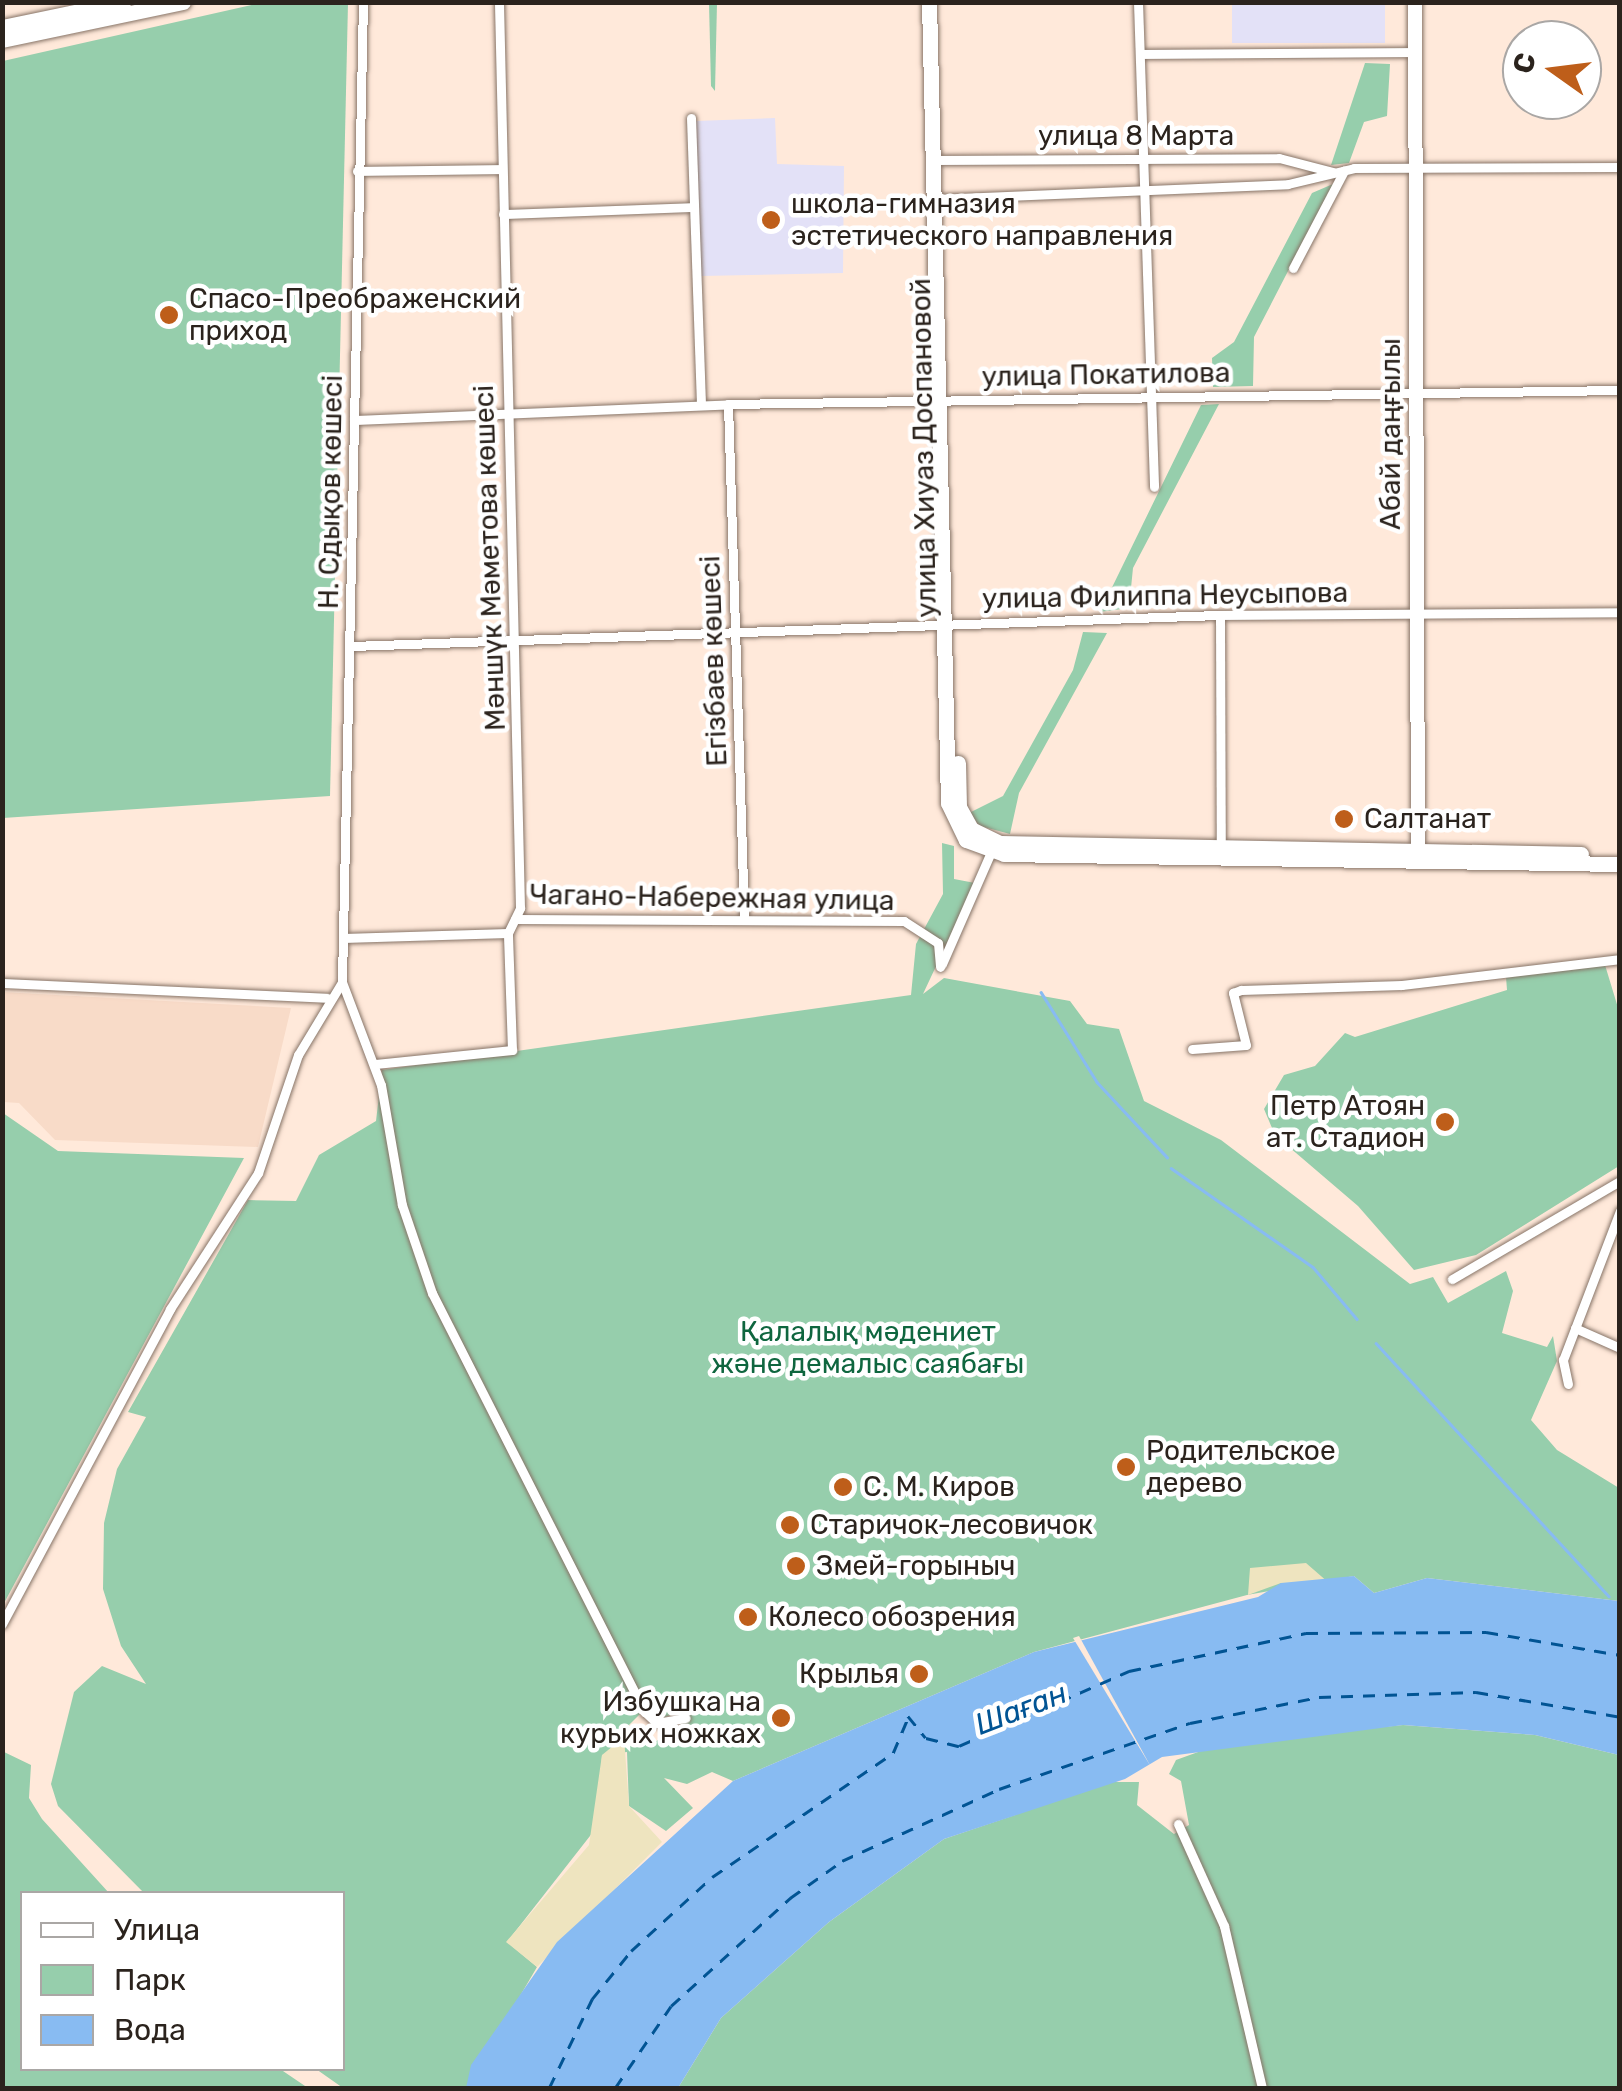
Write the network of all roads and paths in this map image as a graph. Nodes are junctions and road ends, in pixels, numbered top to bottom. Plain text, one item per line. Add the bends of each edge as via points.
1 (123, 2) edge
2 (183, 2) edge
3 (363, 2) edge
4 (499, 2) edge
5 (930, 2) edge
6 (940, 2) edge
7 (1138, 2) edge
8 (1415, 2) edge
9 (2, 28) edge
10 (2, 40) edge
11 (1415, 52) junction
12 (1141, 54) junction
13 (691, 118) dead end
14 (1142, 156) junction
15 (938, 160) junction
16 (1620, 167) edge
17 (502, 169) junction
18 (1415, 170) junction
19 (358, 171) junction
20 (1340, 172) junction
21 (1143, 191) junction
22 (939, 199) junction
23 (693, 207) junction
24 (503, 214) junction
25 (1292, 268) dead end
26 (1620, 390) edge
27 (1416, 392) junction
28 (1150, 396) junction
29 (944, 402) junction
30 (728, 404) junction
31 (701, 405) junction
32 (507, 419) junction
33 (354, 420) junction
34 (1154, 488) dead end
35 (1620, 612) edge
36 (1417, 614) junction
37 (1220, 615) junction
38 (948, 623) junction
39 (736, 629) junction
40 (517, 637) junction
41 (352, 646) junction
42 (991, 852) junction
43 (1620, 854) edge
44 (1221, 855) junction
45 (1418, 858) junction
46 (1620, 864) edge
47 (744, 916) junction
48 (515, 919) junction
49 (508, 934) junction
50 (343, 938) junction
51 (1620, 959) edge
52 (342, 982) junction
53 (2, 983) edge
54 (327, 998) junction
55 (1192, 1048) dead end
56 (375, 1064) junction
57 (1620, 1182) edge
58 (1620, 1211) edge
59 (1606, 1250) junction
60 (1620, 1255) edge
61 (1452, 1279) dead end
62 (1575, 1328) junction
63 (1620, 1348) edge
64 (1568, 1384) dead end
65 (2, 1624) edge
66 (686, 1718) dead end
67 (1178, 1824) dead end
68 (1262, 2088) edge

1 - 9 main road
2 - 10 main road
3 - 19 street, Н. Сдықов көшесі
4 - 17 street, Мәншүк Мәметова көшесі
5 - 15 main road, улица Хиуаз Доспановой
6 - 15 main road, улица Хиуаз Доспановой
7 - 12 street
8 - 11 main road, Абай даңғылы
11 - 12 street
11 - 18 main road, Абай даңғылы
12 - 14 street
13 - 23 street
14 - 15 street, улица 8 Марта
14 - 20 street, улица 8 Марта via 1279,158
14 - 21 street
15 - 22 main road, улица Хиуаз Доспановой
16 - 18 street, улица 8 Марта
17 - 19 street
17 - 24 street, Мәншүк Мәметова көшесі
18 - 20 street, улица 8 Марта
18 - 27 main road, Абай даңғылы
19 - 33 street, Н. Сдықов көшесі
20 - 21 street, улица 8 Марта
20 - 25 street
21 - 22 street, улица 8 Марта
21 - 28 street
22 - 29 main road, улица Хиуаз Доспановой
23 - 24 street
23 - 31 street
24 - 32 street, Мәншүк Мәметова көшесі
26 - 27 street, улица Покатилова
27 - 28 street, улица Покатилова
27 - 36 main road, Абай даңғылы
28 - 29 street, улица Покатилова
28 - 34 street
29 - 30 street, улица Покатилова
29 - 38 main road, улица Хиуаз Доспановой
30 - 31 street, улица Покатилова
30 - 39 street, Егізбаев көшесі
31 - 32 street, улица Покатилова
32 - 33 street, улица Покатилова
32 - 40 street, Мәншүк Мәметова көшесі
33 - 41 street, Н. Сдықов көшесі
35 - 36 street, улица Филиппа Неусыпова
36 - 37 street, улица Филиппа Неусыпова
36 - 45 main road, Абай даңғылы
37 - 38 street, улица Филиппа Неусыпова
37 - 44 street
38 - 39 street, улица Филиппа Неусыпова
38 - 42 main road, улица Хиуаз Доспановой via 954,823
38 - 44 main road, улица Хиуаз Доспановой via 959,808 971,830 1019,844
39 - 40 street, улица Филиппа Неусыпова
39 - 47 street, Егізбаев көшесі
40 - 41 street, улица Филиппа Неусыпова
40 - 48 street, Мәншүк Мәметова көшесі
41 - 50 street, Н. Сдықов көшесі
42 - 44 main road
42 - 47 street, Чагано-Набережная улица via 940,967 938,943 904,921
43 - 45 main road
44 - 45 main road
45 - 46 main road
47 - 48 street, Чагано-Набережная улица
48 - 49 street, Мәншүк Мәметова көшесі
49 - 50 street
49 - 56 street, Мәншүк Мәметова көшесі via 512,1050
50 - 52 street, Н. Сдықов көшесі
51 - 55 street via 1402,985 1241,990 1233,994 1246,1045
52 - 54 street
52 - 56 street
53 - 54 street
54 - 65 street via 258,1173 170,1309
56 - 66 street via 402,1205 432,1293 645,1712 657,1723
57 - 61 street
58 - 59 street
59 - 60 street
59 - 62 street
62 - 63 street
62 - 64 street via 1564,1360
67 - 68 street via 1224,1926

